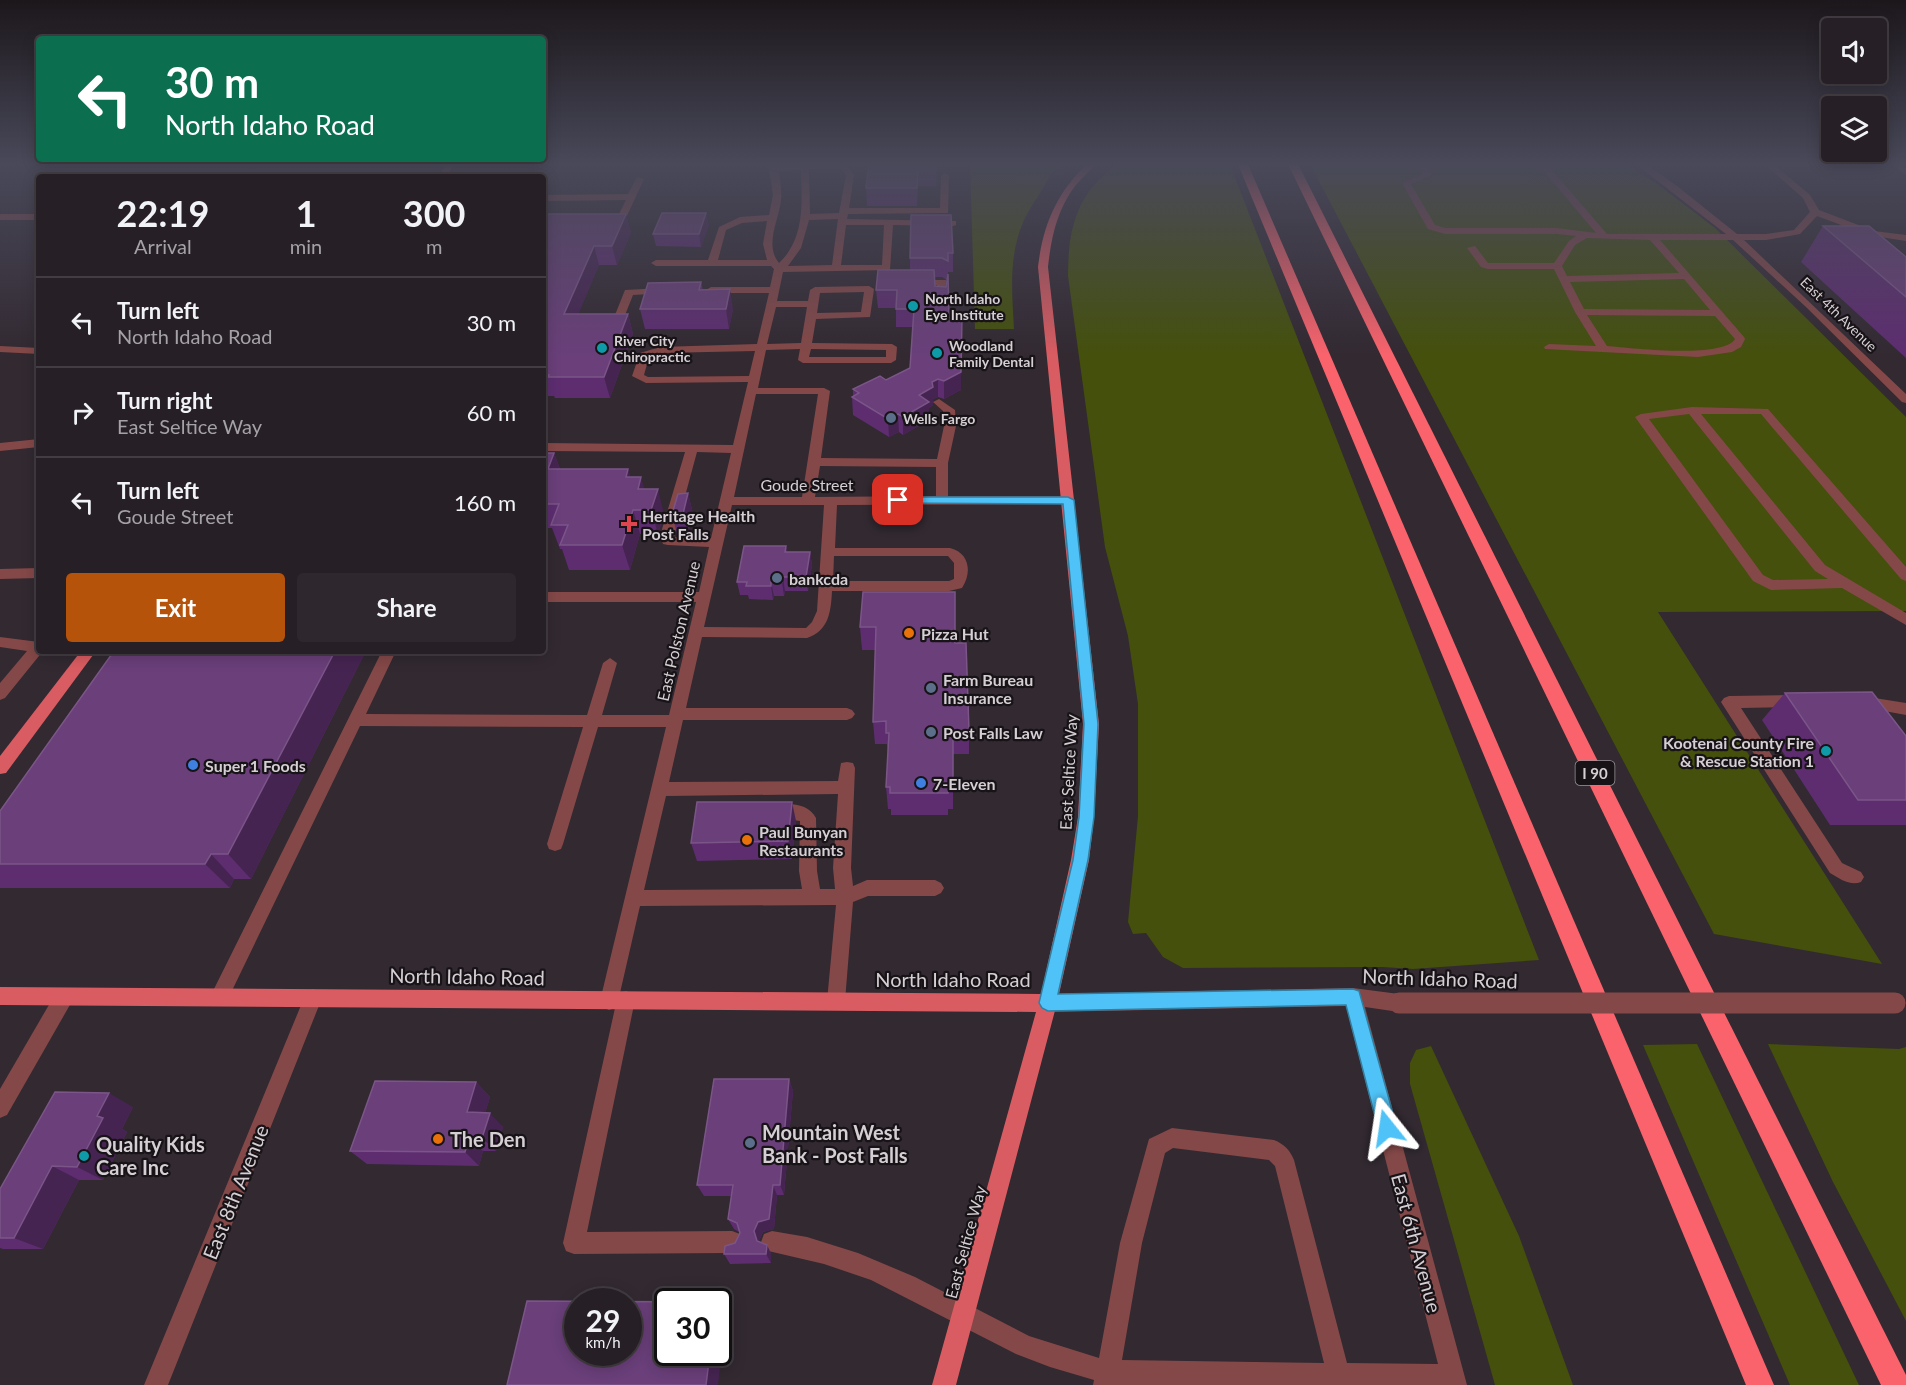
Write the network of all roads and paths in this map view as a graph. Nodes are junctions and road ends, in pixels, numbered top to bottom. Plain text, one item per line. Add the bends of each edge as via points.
1 (726, 227) edge
2 (771, 227) edge
3 (804, 227) edge
4 (842, 227) edge
5 (890, 227) edge
6 (1050, 227) edge
7 (1269, 227) edge
8 (1325, 227) edge
9 (1433, 227) edge
10 (1595, 227) edge
11 (1724, 227) edge
12 (1802, 227) edge
13 (1855, 227) edge
14 (1585, 235) junction
15 (1604, 237) junction
16 (1653, 237) junction
17 (1737, 237) junction
18 (1906, 238) edge
19 (1472, 248) dead end
20 (656, 262) dead end
21 (712, 262) junction
22 (776, 266) junction
23 (1557, 266) junction
24 (836, 268) junction
25 (1687, 276) junction
26 (1564, 279) junction
27 (909, 282) edge
28 (696, 290) edge
29 (672, 291) edge
30 (773, 297) junction
31 (942, 301) edge
32 (813, 304) junction
33 (1580, 312) junction
34 (1719, 313) junction
35 (811, 316) junction
36 (616, 325) edge
37 (762, 346) junction
38 (806, 346) junction
39 (1549, 347) dead end
40 (0, 349) edge
41 (1603, 350) junction
42 (36, 351) edge
43 (753, 385) junction
44 (1906, 400) edge
45 (939, 402) dead end
46 (1692, 410) junction
47 (36, 442) edge
48 (0, 447) edge
49 (546, 447) edge
50 (692, 448) junction
51 (738, 449) junction
52 (814, 462) junction
53 (942, 463) junction
54 (942, 500) junction
55 (1068, 500) junction
56 (727, 501) junction
57 (807, 501) junction
58 (831, 501) junction
59 (717, 543) junction
60 (827, 552) junction
61 (36, 573) edge
62 (0, 574) edge
63 (1906, 576) edge
64 (1843, 583) junction
65 (825, 586) junction
66 (546, 597) edge
67 (705, 597) junction
68 (1902, 614) edge
69 (696, 632) junction
70 (0, 642) edge
71 (36, 647) edge
72 (36, 651) edge
73 (87, 654) edge
74 (387, 654) edge
75 (610, 663) dead end
76 (0, 694) edge
77 (1816, 701) edge
78 (1849, 701) edge
79 (1906, 710) edge
80 (848, 714) dead end
81 (676, 718) junction
82 (355, 720) junction
83 (593, 721) junction
84 (0, 768) edge
85 (847, 768) dead end
86 (846, 787) junction
87 (659, 789) junction
88 (716, 789) junction
89 (727, 803) edge
90 (758, 812) edge
91 (555, 844) dead end
92 (1855, 877) dead end
93 (935, 888) dead end
94 (812, 897) junction
95 (845, 897) junction
96 (633, 898) junction
97 (0, 996) edge
98 (64, 997) junction
99 (219, 997) junction
100 (1353, 997) junction
101 (313, 998) junction
102 (617, 1000) junction
103 (836, 1001) junction
104 (1048, 1003) junction
105 (1900, 1003) edge
106 (0, 1108) edge
107 (732, 1242) edge
108 (772, 1242) dead end
109 (963, 1317) junction
110 (1107, 1378) edge
111 (1340, 1380) edge
112 (1453, 1380) edge
113 (156, 1385) edge
114 (944, 1385) edge
115 (1761, 1385) edge
116 (1896, 1385) edge

1 - 21 street
2 - 22 street, East Polston Avenue via 768,257
3 - 22 street, East Polston Avenue via 794,254
4 - 24 street
5 - 24 street via 887,268
6 - 55 main road, East Seltice Way via 1044,257 1048,327
7 - 115 highway
8 - 116 highway, I 90
9 - 14 street via 1445,231 1557,231
10 - 15 street
11 - 17 street, East 4th Avenue
12 - 17 street via 1797,232 1766,237
13 - 18 street via 1889,238
14 - 15 street
14 - 23 street via 1572,243
15 - 16 street
16 - 17 street
16 - 25 street
17 - 44 street, East 4th Avenue
19 - 23 street via 1488,266
20 - 21 street
21 - 22 street
22 - 24 street
22 - 30 street, East Polston Avenue
23 - 26 street
25 - 26 street
25 - 34 street
26 - 33 street
27 - 31 street via 942,282
28 - 30 street
29 - 36 street via 629,292
30 - 32 street
30 - 37 street, East Polston Avenue
32 - 35 street
32 - 35 street via 815,290 872,286 867,315
33 - 34 street
33 - 41 street
34 - 41 street via 1740,339 1728,350 1698,354
35 - 38 street
37 - 38 street
37 - 43 street, East Polston Avenue
37 - 43 street via 660,350 644,355 638,376 646,380
38 - 38 street via 892,347 891,360 803,360
39 - 41 street
40 - 42 street
43 - 51 street, East Polston Avenue
43 - 52 street via 824,391
45 - 53 street via 949,410 950,426
46 - 63 street via 1764,411
46 - 64 street via 1820,568
46 - 64 street via 1641,417 1758,578 1772,585
47 - 48 street
49 - 50 street
50 - 51 street
50 - 59 street via 668,542
51 - 56 street, East Polston Avenue
52 - 53 street
52 - 57 street
53 - 54 street
54 - 55 street, Goude Street
54 - 58 street, Goude Street
55 - 104 main road, East Seltice Way via 1091,724 1080,860
56 - 57 street, Goude Street
56 - 59 street, East Polston Avenue
57 - 58 street, Goude Street
58 - 60 street
59 - 67 street, East Polston Avenue
60 - 65 street
60 - 65 street via 950,552 960,560 961,579 957,585 949,586
61 - 62 street
64 - 68 street
65 - 69 street via 824,610 818,627 811,633
66 - 67 street
67 - 69 street, East Polston Avenue
69 - 81 street, East Polston Avenue
70 - 71 street
72 - 76 street
73 - 84 main road
74 - 82 street
75 - 83 street
77 - 92 street via 1729,702 1836,868
78 - 79 street
80 - 81 street
81 - 83 street
81 - 87 street, East Polston Avenue
82 - 83 street
82 - 99 street
83 - 91 street
85 - 86 street
86 - 88 street
86 - 95 street via 842,868
87 - 88 street
87 - 96 street, East Polston Avenue
88 - 89 street
90 - 94 street via 800,812 808,818
93 - 95 street via 867,888
94 - 95 street
94 - 96 street
95 - 103 street
96 - 102 street, East Polston Avenue
97 - 98 main road, North Idaho Road
98 - 99 main road, North Idaho Road
98 - 106 street
99 - 101 main road, North Idaho Road
100 - 104 street, North Idaho Road
100 - 105 street, North Idaho Road, bridge via 1399,1003
100 - 112 street, East 6th Avenue
101 - 102 main road, North Idaho Road
101 - 113 street, East 8th Avenue
102 - 103 main road, North Idaho Road
102 - 107 street, East Polston Avenue via 574,1243
103 - 104 main road, North Idaho Road
104 - 109 main road, East Seltice Way
108 - 109 street via 804,1246 850,1262 905,1284
109 - 110 street via 1042,1354
109 - 114 main road, East Seltice Way
110 - 111 street
110 - 111 street via 1131,1243 1156,1146 1172,1138 1274,1150 1284,1160
111 - 112 street

